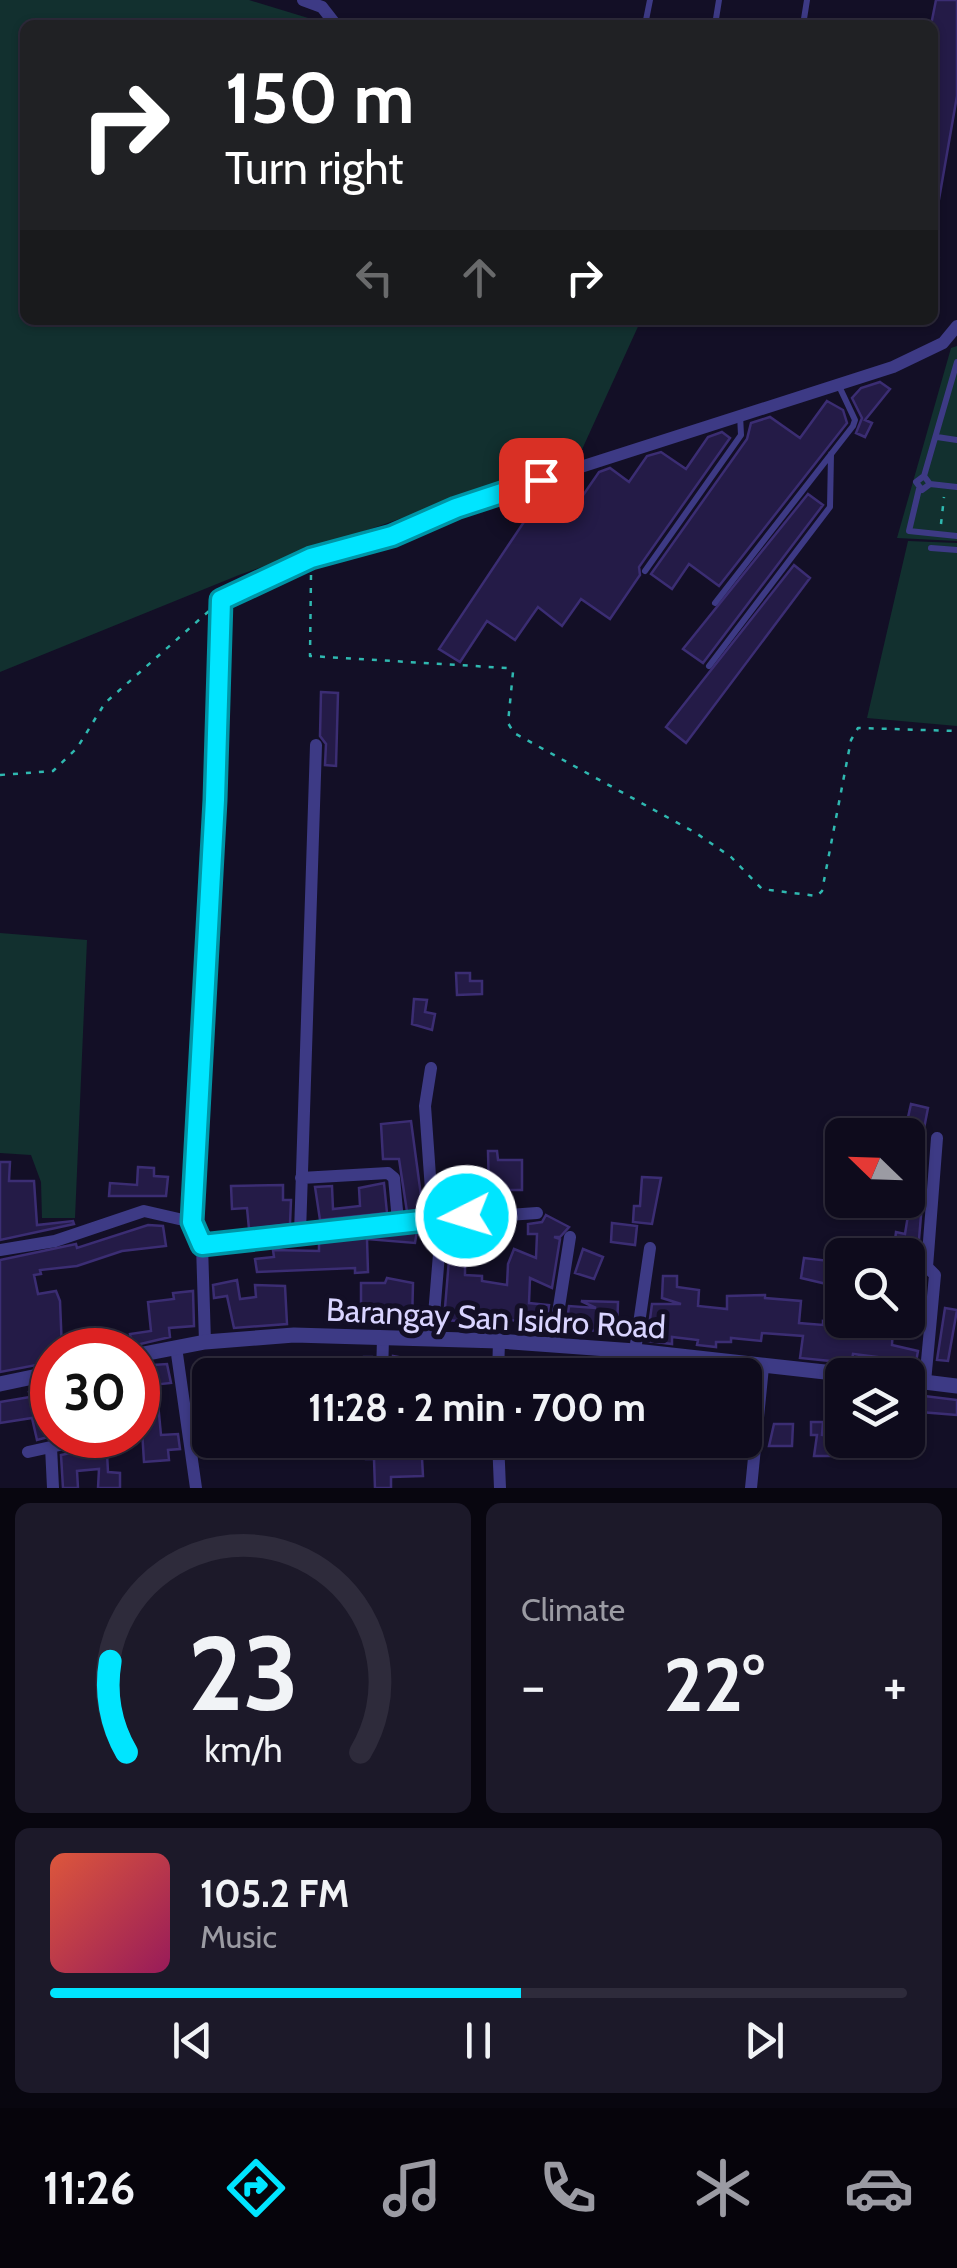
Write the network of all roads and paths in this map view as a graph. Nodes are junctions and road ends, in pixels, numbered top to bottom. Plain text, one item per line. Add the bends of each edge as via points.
1 (303, 0) edge
2 (332, 20) edge
3 (957, 326) edge
4 (957, 362) edge
5 (839, 385) junction
6 (740, 416) junction
7 (938, 437) junction
8 (957, 440) edge
9 (831, 454) junction
10 (924, 476) junction
11 (930, 484) junction
12 (946, 486) junction
13 (957, 487) edge
14 (919, 489) junction
15 (939, 536) junction
16 (957, 536) edge
17 (931, 548) dead end
18 (957, 550) edge
19 (311, 558) junction
20 (644, 571) dead end
21 (221, 600) junction
22 (715, 603) dead end
23 (708, 666) dead end
24 (957, 730) edge
25 (316, 745) dead end
26 (0, 774) edge
27 (432, 1068) dead end
28 (938, 1138) dead end
29 (301, 1178) junction
30 (537, 1213) dead end
31 (438, 1218) junction
32 (192, 1222) junction
33 (398, 1222) junction
34 (300, 1233) junction
35 (570, 1238) dead end
36 (202, 1245) junction
37 (650, 1248) dead end
38 (0, 1250) edge
39 (383, 1338) junction
40 (432, 1339) junction
41 (498, 1340) junction
42 (206, 1342) junction
43 (553, 1345) junction
44 (176, 1347) junction
45 (160, 1350) edge
46 (635, 1350) junction
47 (382, 1358) edge
48 (498, 1358) edge
49 (698, 1358) edge
50 (762, 1366) edge
51 (825, 1372) edge
52 (30, 1378) edge
53 (925, 1382) joint
54 (0, 1384) edge
55 (957, 1386) edge
56 (52, 1458) edge
57 (499, 1458) edge
58 (753, 1458) edge
59 (53, 1488) edge
60 (196, 1488) edge
61 (500, 1488) edge
62 (750, 1488) edge

1 - 2 street
3 - 5 street via 919,356
4 - 7 lane
5 - 6 street
5 - 9 lane via 855,420
6 - 19 street
6 - 20 lane via 741,435
7 - 8 lane
7 - 10 lane
9 - 22 lane
9 - 23 lane via 830,508
10 - 11 lane
10 - 14 lane via 916,482
11 - 12 lane
11 - 14 lane
12 - 13 lane
12 - 15 path
14 - 15 lane via 909,531
15 - 16 lane
17 - 18 lane
19 - 21 street
19 - 24 path via 310,656 507,668 508,724 514,733 696,833 731,856 762,890 816,896 822,891 850,740 858,728
21 - 26 path via 105,703 78,748 53,771
21 - 32 street
25 - 29 street
27 - 31 street via 424,1106
28 - 53 street
29 - 33 street via 388,1173
29 - 34 street
30 - 31 street
31 - 33 street
31 - 40 street
32 - 36 street
32 - 38 street via 144,1211 55,1242
33 - 34 street
34 - 36 street
35 - 43 street
36 - 42 street
37 - 46 street
39 - 40 street, Barangay San Isidro Road
39 - 42 street, Barangay San Isidro Road via 294,1335
39 - 47 street
40 - 41 street, Barangay San Isidro Road
41 - 43 street, Barangay San Isidro Road
41 - 48 street
42 - 44 street, Barangay San Isidro Road
43 - 46 street, Barangay San Isidro Road
44 - 45 street, Barangay San Isidro Road
44 - 60 street
46 - 49 street, Barangay San Isidro Road
50 - 51 street, Barangay San Isidro Road
52 - 54 street
53 - 55 street
56 - 59 street
57 - 61 street
58 - 62 street

